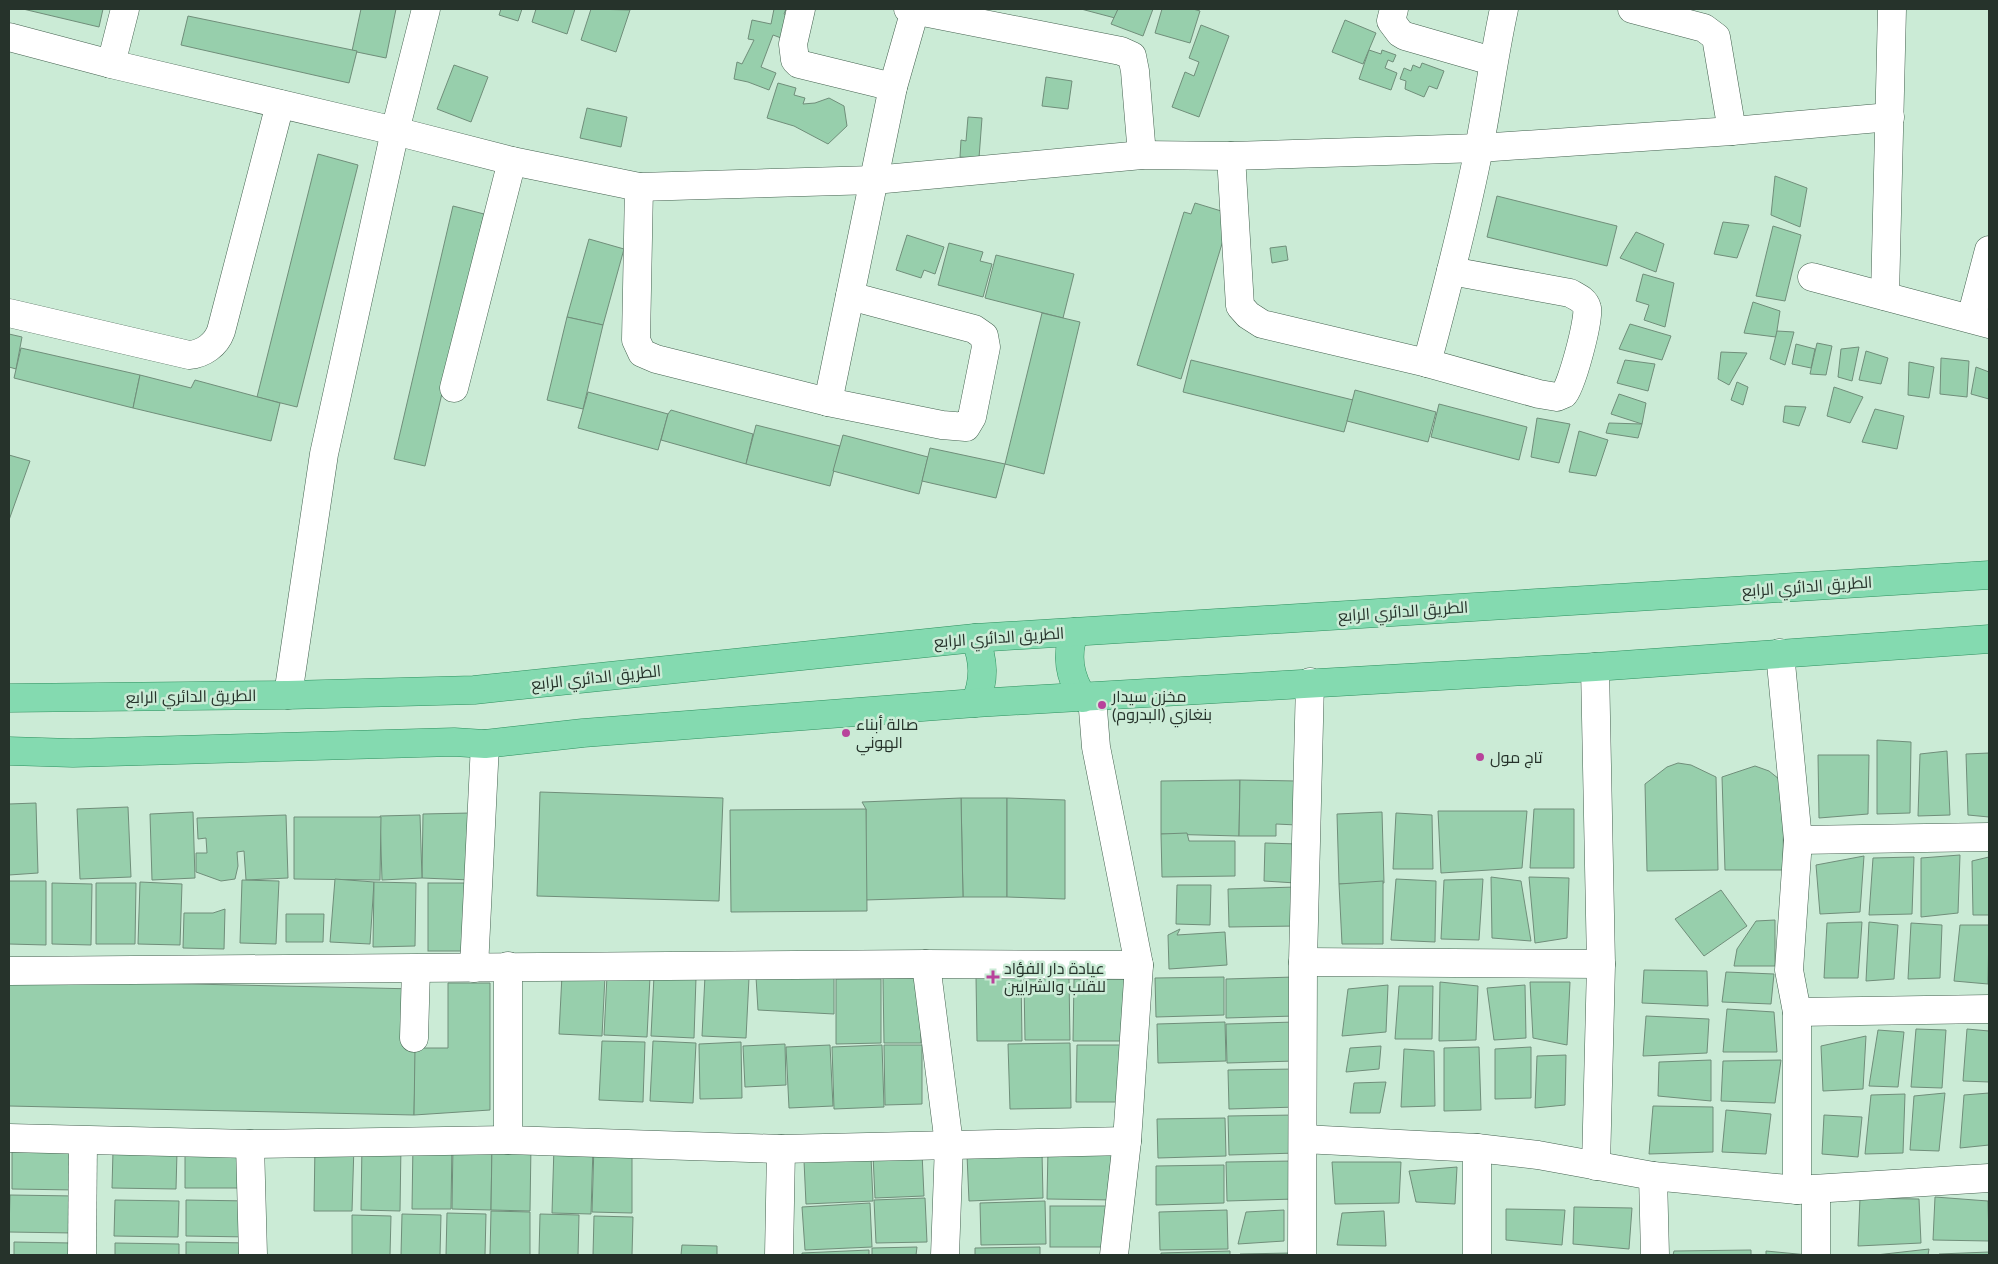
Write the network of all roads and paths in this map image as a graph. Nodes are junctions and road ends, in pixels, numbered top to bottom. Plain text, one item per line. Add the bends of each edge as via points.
1 (125, 9) edge
2 (426, 9) edge
3 (801, 9) edge
4 (1394, 9) edge
5 (1504, 9) edge
6 (1632, 9) edge
7 (1892, 9) edge
8 (912, 10) edge
9 (9, 37) edge
10 (1492, 61) junction
11 (111, 64) junction
12 (893, 87) junction
13 (280, 104) junction
14 (1890, 117) junction
15 (1732, 131) junction
16 (395, 132) junction
17 (1479, 148) junction
18 (1142, 155) junction
19 (1231, 156) junction
20 (512, 161) junction
21 (874, 180) junction
22 (638, 187) junction
23 (1989, 250) edge
24 (1451, 271) junction
25 (1812, 277) dead end
26 (850, 296) junction
27 (1885, 296) junction
28 (9, 313) edge
29 (1980, 321) edge
30 (1427, 363) junction
31 (454, 388) dead end
32 (828, 402) junction
33 (1989, 575) edge
34 (1074, 632) junction
35 (975, 638) junction
36 (1989, 639) edge
37 (1780, 652) junction
38 (1595, 667) junction
39 (1310, 682) junction
40 (288, 695) junction
41 (9, 698) edge
42 (1087, 698) junction
43 (975, 703) junction
44 (485, 744) junction
45 (9, 751) edge
46 (1989, 837) edge
47 (1798, 840) junction
48 (1303, 962) junction
49 (926, 964) junction
50 (1601, 964) junction
51 (1139, 965) junction
52 (508, 966) junction
53 (474, 968) junction
54 (416, 969) junction
55 (9, 971) edge
56 (1989, 1009) edge
57 (1797, 1012) junction
58 (414, 1038) dead end
59 (9, 1138) edge
60 (1303, 1139) junction
61 (508, 1140) junction
62 (83, 1141) junction
63 (1127, 1141) junction
64 (250, 1144) junction
65 (949, 1144) junction
66 (1476, 1148) junction
67 (781, 1149) junction
68 (1596, 1166) junction
69 (1653, 1176) junction
70 (1989, 1178) edge
71 (1806, 1190) junction
72 (82, 1255) edge
73 (253, 1255) edge
74 (779, 1255) edge
75 (945, 1255) edge
76 (1114, 1255) edge
77 (1302, 1255) edge
78 (1477, 1255) edge
79 (1655, 1255) edge
80 (1816, 1255) edge

1 - 11 street
2 - 16 street
3 - 12 street via 793,44 793,55 799,64
4 - 10 street via 1391,21 1405,36
5 - 10 street
6 - 15 street via 1704,28 1716,37
7 - 14 street
8 - 12 street
8 - 18 street via 1121,51 1132,56
9 - 11 street
10 - 17 street
11 - 13 street
12 - 21 street
13 - 16 street
13 - 28 street via 221,331 208,348 188,355
14 - 15 street
14 - 27 street
15 - 17 street
16 - 20 street
16 - 40 street via 324,454
17 - 19 street
17 - 24 street
18 - 19 street
18 - 21 street
19 - 30 street via 1240,306 1243,311 1262,324
20 - 22 street
20 - 31 street
21 - 22 street
21 - 26 street
22 - 32 street via 636,340 642,353
23 - 29 street
24 - 30 street
24 - 30 street via 1570,293 1584,302 1587,321 1570,385 1564,394 1550,396
25 - 27 street
26 - 32 street
26 - 32 street via 980,332 986,347 972,417 966,427 952,427
27 - 29 street
33 - 34 main road, الطريق الدائري الرابع
34 - 35 main road, الطريق الدائري الرابع
34 - 42 main road via 1069,666 1072,678
35 - 40 main road, الطريق الدائري الرابع via 474,690
35 - 43 main road via 983,670 980,693
36 - 37 main road
37 - 38 main road
37 - 47 street
38 - 39 main road
38 - 50 street
39 - 42 main road
39 - 48 street
40 - 41 main road, الطريق الدائري الرابع
42 - 43 main road
42 - 51 street
43 - 44 main road via 583,733
44 - 45 main road via 454,742 73,753
44 - 53 street
46 - 47 street
47 - 57 street via 1789,970
48 - 50 street
48 - 60 street
49 - 51 street
49 - 52 street
49 - 65 street
50 - 68 street
51 - 63 street
52 - 53 street
52 - 61 street
53 - 54 street
54 - 55 street
54 - 58 street
56 - 57 street
57 - 71 street
59 - 62 street
60 - 66 street
60 - 77 street
61 - 64 street
61 - 67 street
62 - 64 street
62 - 72 street
63 - 65 street
63 - 76 street
64 - 73 street
65 - 67 street
65 - 75 street
66 - 68 street
66 - 78 street
67 - 74 street
68 - 69 street
69 - 71 street
69 - 79 street
70 - 71 street
71 - 80 street

